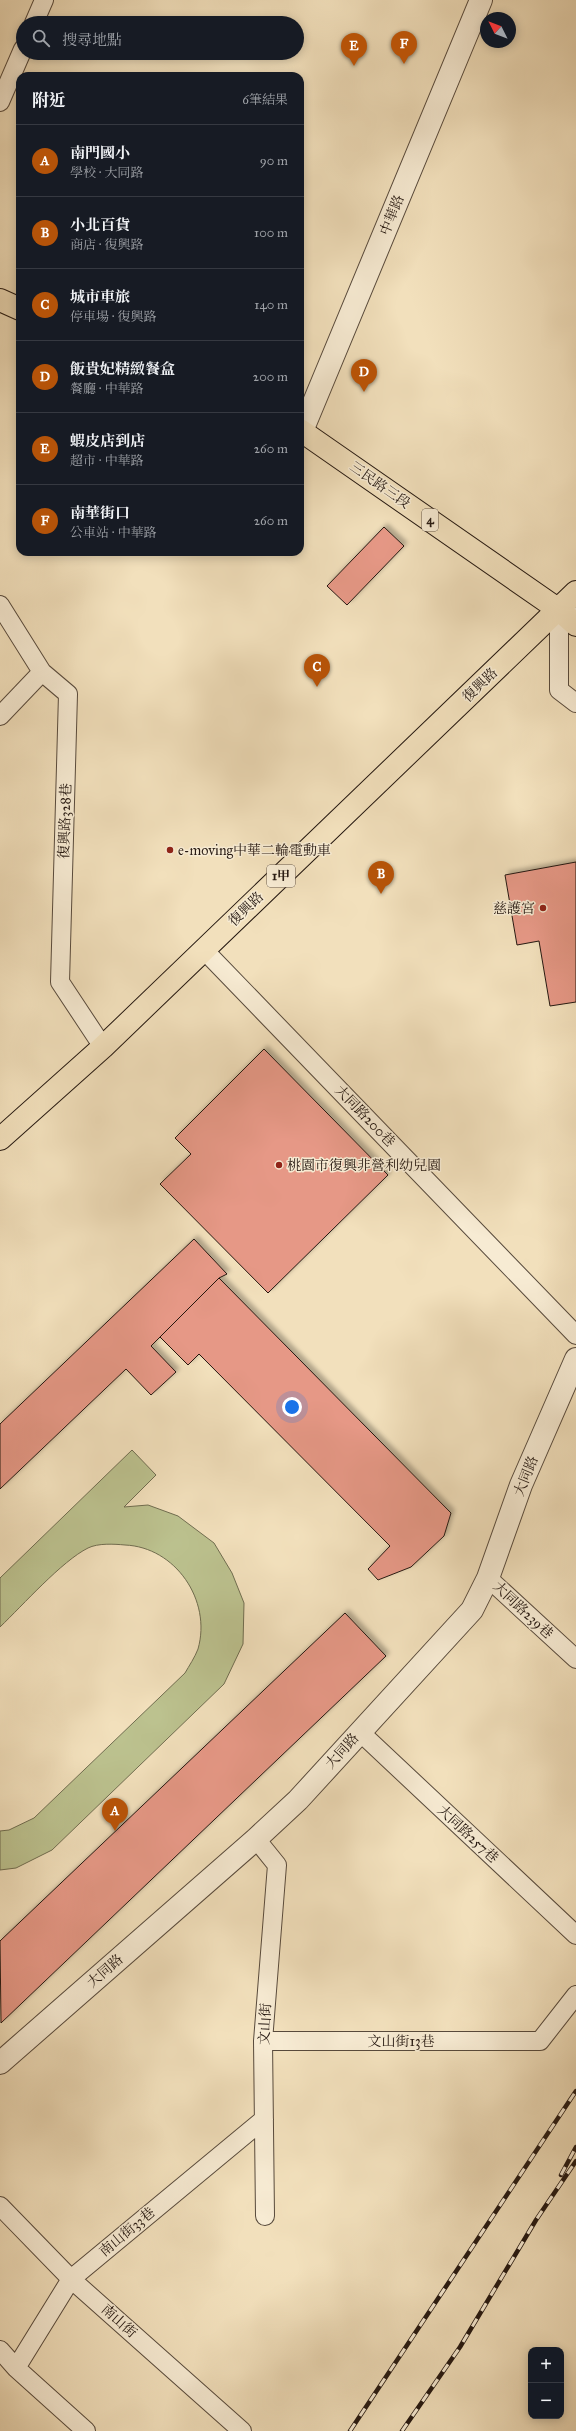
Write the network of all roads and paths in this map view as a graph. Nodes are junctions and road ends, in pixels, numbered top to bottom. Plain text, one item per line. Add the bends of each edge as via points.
1 (44, 0) edge
2 (481, 0) edge
3 (37, 16) edge
4 (18, 60) edge
5 (0, 102) edge
6 (0, 300) edge
7 (16, 306) edge
8 (304, 424) edge
9 (304, 433) edge
10 (576, 592) edge
11 (0, 606) edge
12 (567, 612) edge
13 (576, 625) edge
14 (42, 672) junction
15 (576, 703) edge
16 (0, 716) edge
17 (204, 950) junction
18 (104, 1048) junction
19 (0, 1139) edge
20 (576, 1335) edge
21 (576, 1359) edge
22 (488, 1578) junction
23 (576, 1659) edge
24 (360, 1732) junction
25 (256, 1840) junction
26 (576, 1935) edge
27 (576, 1995) edge
28 (263, 2041) junction
29 (0, 2063) edge
30 (264, 2119) junction
31 (0, 2206) edge
32 (265, 2216) dead end
33 (72, 2279) junction
34 (0, 2350) edge
35 (16, 2368) junction
36 (86, 2431) edge
37 (242, 2431) edge

1 - 3 lane
2 - 8 street, 中華路
4 - 5 lane
6 - 7 main road
9 - 12 main road, 三民路三段 / 4
10 - 12 main road, 復興路 / 1甲
11 - 14 lane, 復興路328巷
12 - 13 main road, 4
12 - 15 lane via 559,690
12 - 17 main road, 復興路 / 1甲
14 - 16 lane
14 - 18 lane, 復興路328巷 via 68,694 60,982
17 - 18 main road, 復興路 / 1甲
17 - 20 lane, 大同路200巷
18 - 19 main road, 復興路 / 1甲
21 - 22 street, 大同路 via 521,1485
22 - 23 lane, 大同路239巷
22 - 24 street, 大同路 via 472,1610
24 - 25 street, 大同路 via 298,1800
24 - 26 lane, 大同路257巷
25 - 28 lane, 文山街 via 277,1865
25 - 29 street, 大同路
27 - 28 lane, 文山街13巷 via 540,2041
28 - 30 lane, 文山街
30 - 32 lane, 文山街
30 - 33 lane, 南山街33巷
31 - 33 lane, 南山街
33 - 35 lane, 南山街33巷
33 - 37 lane, 南山街
34 - 35 lane
35 - 36 lane

